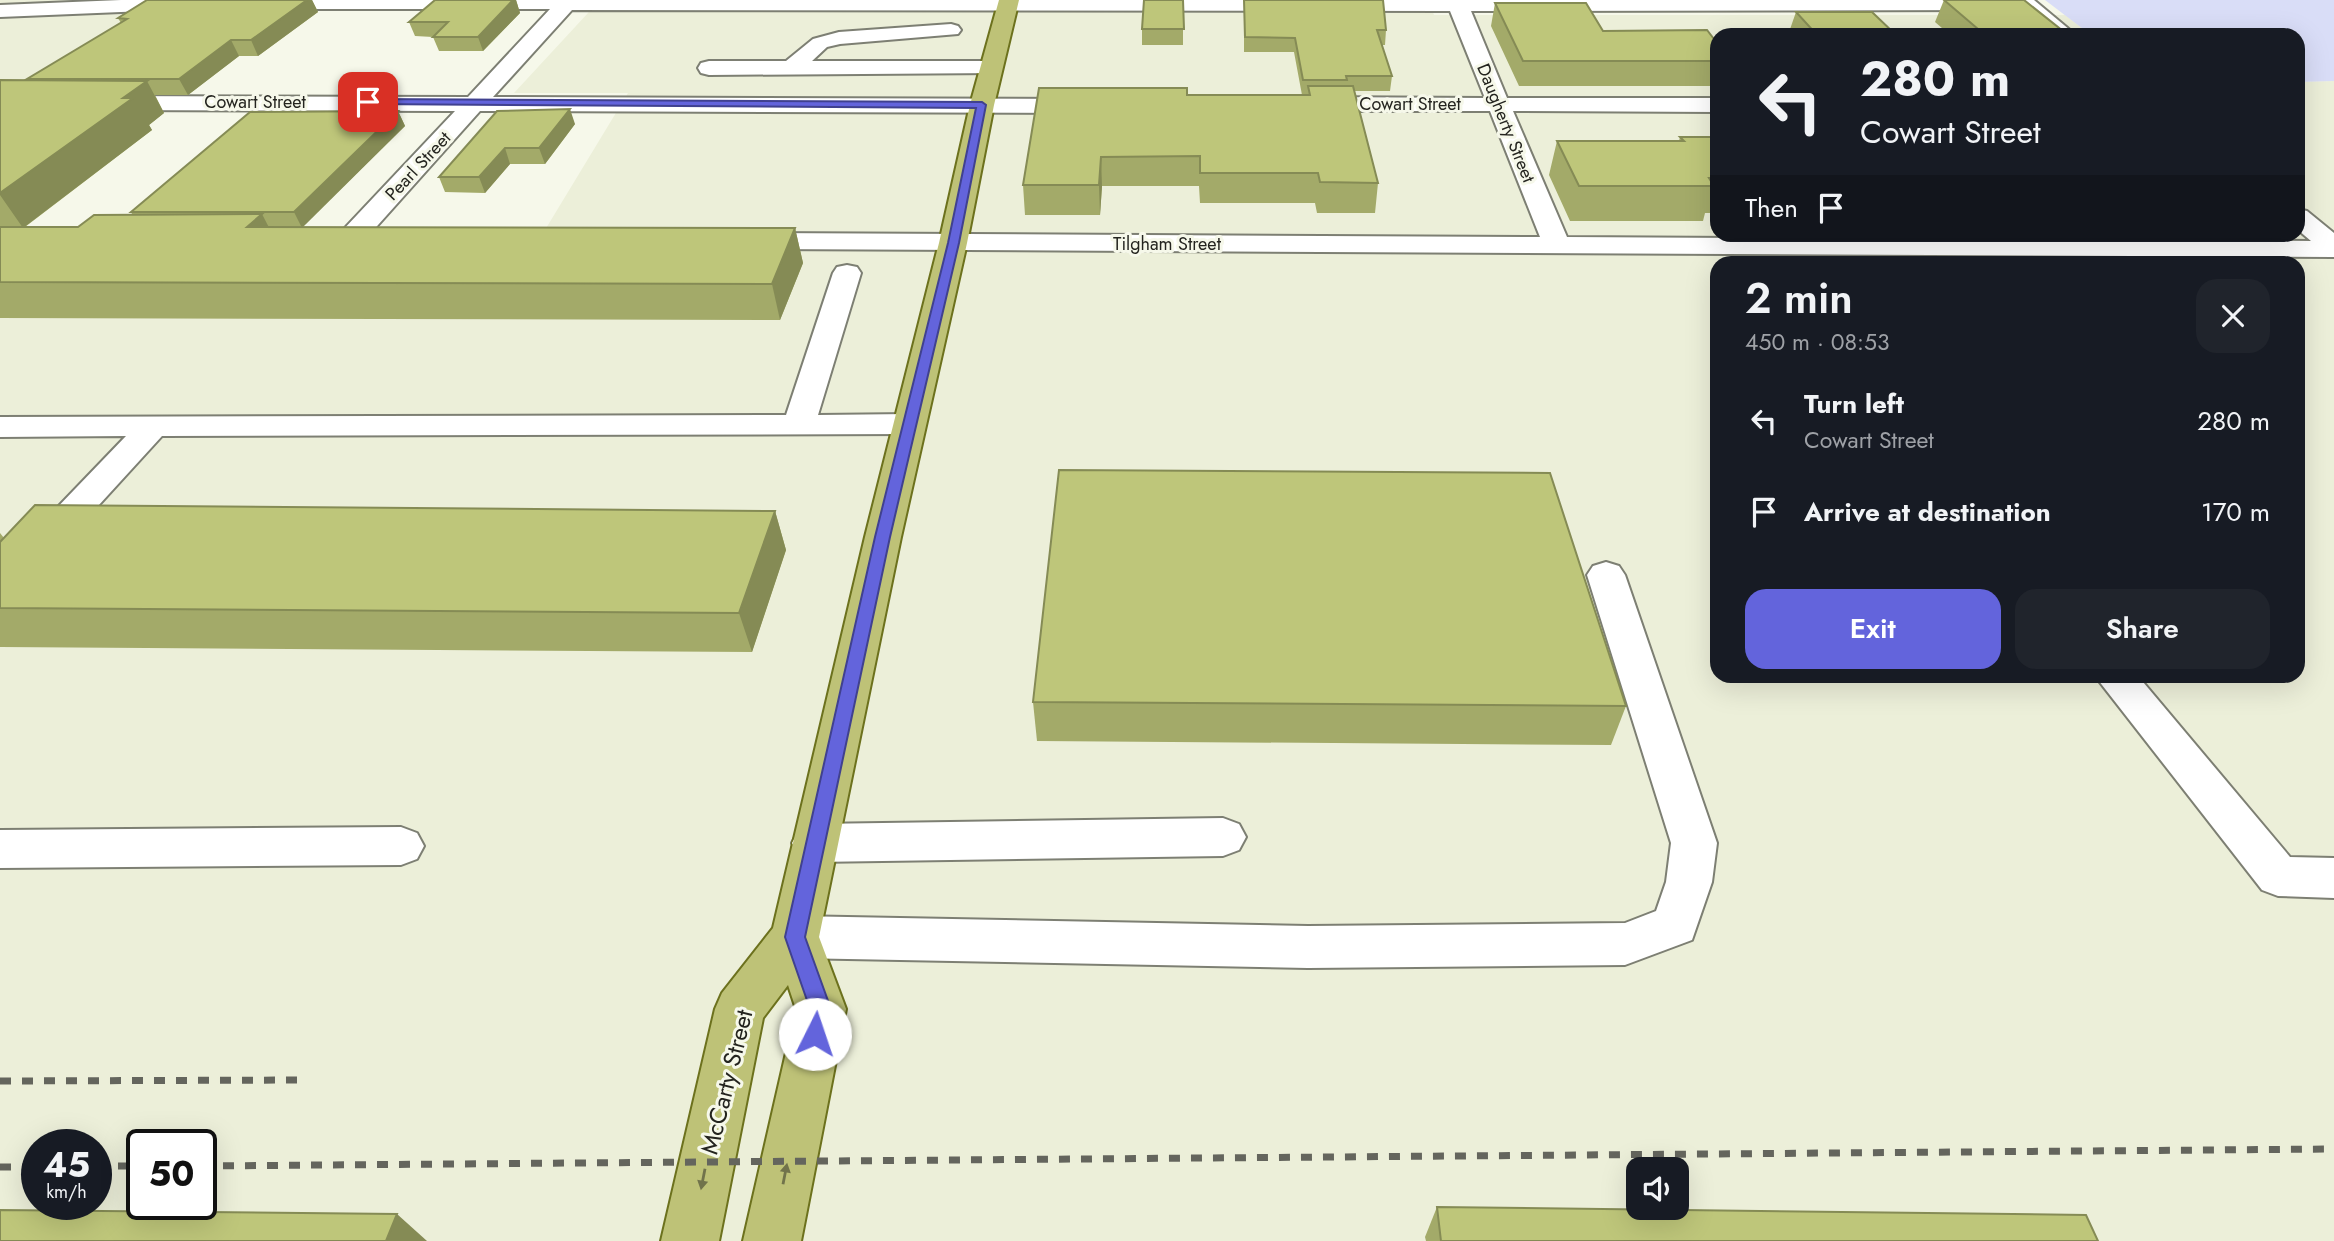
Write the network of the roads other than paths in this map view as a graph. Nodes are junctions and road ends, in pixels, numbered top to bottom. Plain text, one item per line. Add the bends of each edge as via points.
1 (568, 2) edge
2 (207, 3) edge
3 (235, 3) edge
4 (1457, 3) edge
5 (2026, 3) edge
6 (0, 11) edge
7 (1006, 11) edge
8 (2057, 28) edge
9 (793, 67) junction
10 (709, 68) dead end
11 (992, 68) junction
12 (479, 102) junction
13 (80, 103) edge
14 (1497, 103) junction
15 (1278, 104) edge
16 (982, 105) junction
17 (1710, 105) edge
18 (1112, 106) edge
19 (2305, 223) edge
20 (393, 238) edge
21 (728, 241) edge
22 (953, 243) junction
23 (1557, 246) junction
24 (2334, 247) edge
25 (1795, 254) edge
26 (847, 273) dead end
27 (799, 424) junction
28 (910, 424) junction
29 (154, 426) junction
30 (0, 427) edge
31 (1606, 575) dead end
32 (0, 590) edge
33 (2121, 683) edge
34 (1223, 837) dead end
35 (815, 843) junction
36 (401, 846) dead end
37 (0, 849) edge
38 (2334, 878) edge
39 (795, 937) junction
40 (691, 1241) edge
41 (772, 1241) edge

1 - 3 street
1 - 7 street
1 - 12 street, Pearl Street
2 - 6 street
4 - 5 street
4 - 7 street
4 - 14 street, Daugherty Street
5 - 8 street
7 - 9 street via 839,38 820,43
7 - 11 main road, McCarty Street
9 - 10 street
9 - 11 street
11 - 16 main road, McCarty Street
12 - 13 street, Cowart Street
12 - 16 street, Cowart Street
12 - 20 street, Pearl Street via 338,238
14 - 15 street, Cowart Street
14 - 17 street, Cowart Street
14 - 23 street, Daugherty Street
16 - 18 street, Cowart Street
16 - 22 main road, McCarty Street
19 - 24 street
21 - 22 street, Tilgham Street
22 - 23 street, Tilgham Street
22 - 28 main road, McCarty Street
23 - 25 street, Tilgham Street
24 - 25 street, Tilgham Street
26 - 27 street
27 - 28 street
27 - 29 street
28 - 35 main road, McCarty Street
29 - 30 street
29 - 32 street
31 - 39 street via 1694,843 1689,882 1675,925 1625,944 1308,947
33 - 38 street via 2278,876
34 - 35 street
35 - 39 main road, McCarty Street
36 - 37 street
39 -> 40 main road, McCarty Street via 740,1009
41 -> 39 main road via 821,1009

